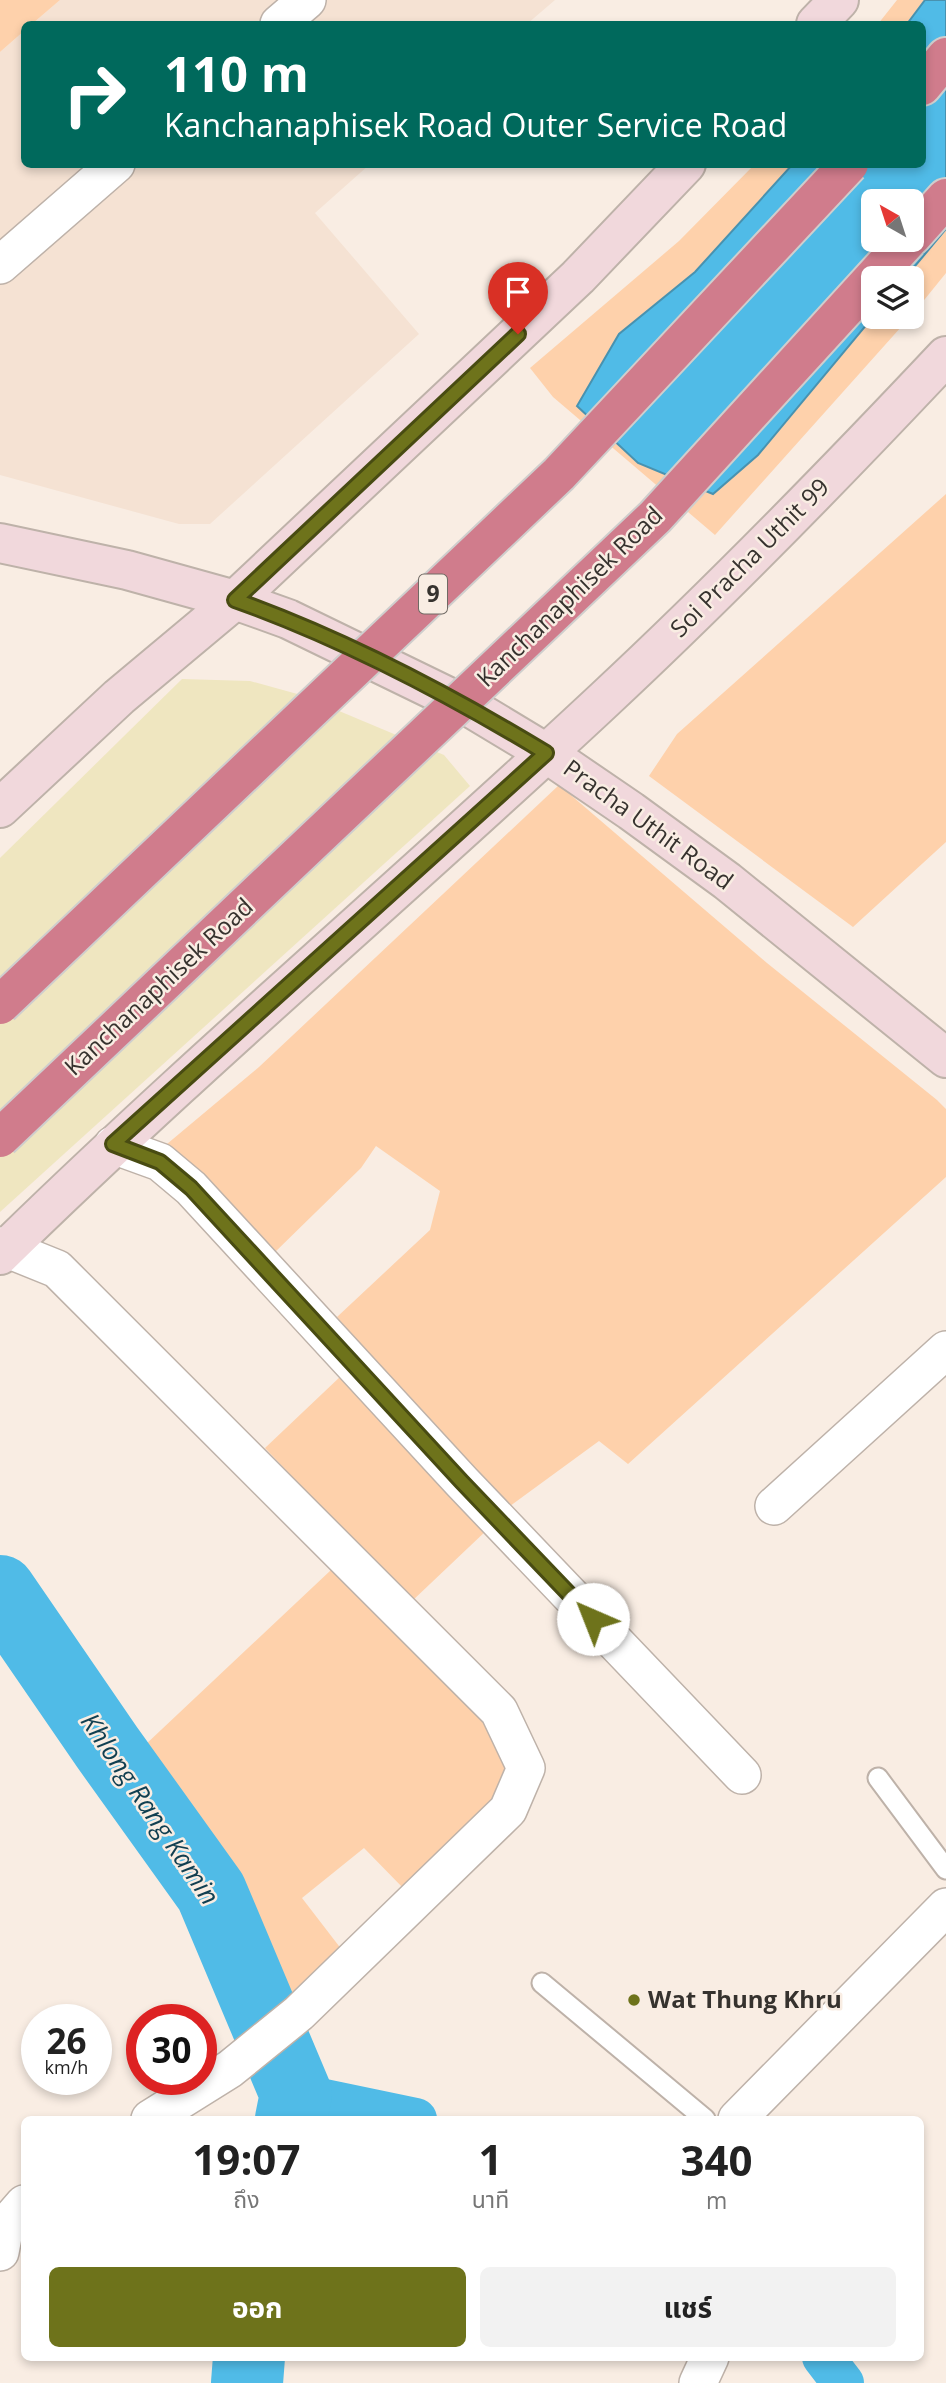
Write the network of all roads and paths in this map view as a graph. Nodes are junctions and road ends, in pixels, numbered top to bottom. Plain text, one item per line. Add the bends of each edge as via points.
1 (307, 0) edge
2 (839, 0) edge
3 (282, 21) edge
4 (819, 21) edge
5 (946, 57) edge
6 (926, 81) edge
7 (111, 168) edge
8 (682, 168) edge
9 (845, 168) edge
10 (946, 198) edge
11 (924, 223) edge
12 (897, 252) edge
13 (0, 265) edge
14 (946, 356) edge
15 (0, 543) edge
16 (235, 600) junction
17 (546, 753) junction
18 (0, 808) edge
19 (0, 1005) edge
20 (943, 1051) edge
21 (0, 1138) edge
22 (113, 1144) junction
23 (2, 1250) edge
24 (946, 1350) edge
25 (774, 1506) dead end
26 (742, 1775) dead end
27 (878, 1778) dead end
28 (946, 1869) edge
29 (945, 1911) edge
30 (542, 1983) dead end
31 (155, 2116) edge
32 (701, 2116) edge
33 (740, 2116) edge
34 (21, 2207) edge
35 (0, 2252) edge
36 (708, 2361) edge
37 (698, 2383) edge

1 - 3 street
2 - 4 main road
5 - 6 highway
7 - 13 street
8 - 16 main road via 578,276
9 - 19 highway, 9, bridge via 559,474
10 - 11 highway
12 - 21 highway, Kanchanaphisek Road, bridge via 655,517
14 - 17 main road, Soi Pracha Uthit 99 via 846,463
15 - 16 main road, Pracha Uthit Road via 127,570
16 - 17 main road, Pracha Uthit Road via 288,619 394,669
16 - 18 main road via 119,697
17 - 20 main road, Pracha Uthit Road via 727,881
17 - 22 main road, Soi Pracha Uthit 99
22 - 23 main road, Soi Pracha Uthit 99
22 - 26 street via 160,1162 191,1188 462,1482
23 - 31 street via 57,1269 499,1711 526,1768 508,1810 299,2013 230,2069
24 - 25 street
27 - 28 lane
29 - 33 street
30 - 32 lane
34 - 35 street via 5,2226
36 - 37 street

